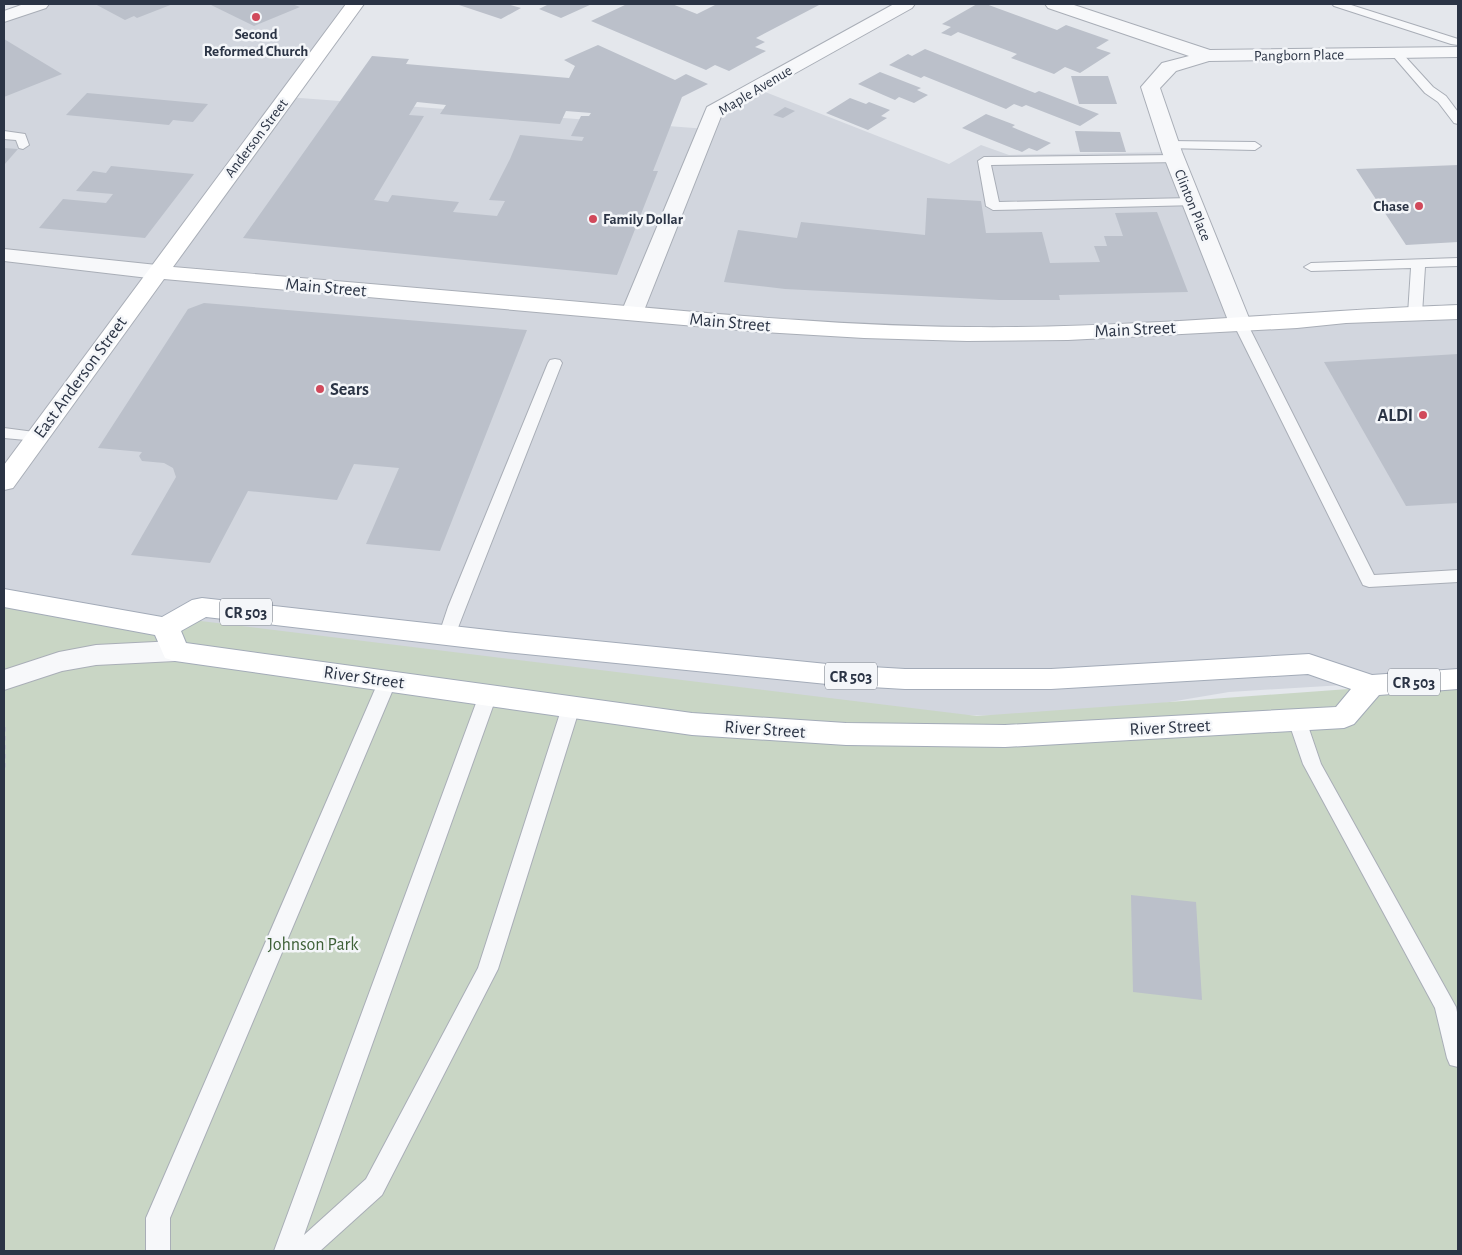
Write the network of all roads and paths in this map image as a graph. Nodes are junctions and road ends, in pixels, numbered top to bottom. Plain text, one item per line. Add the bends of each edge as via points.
1 (40, 4) edge
2 (355, 4) edge
3 (906, 4) edge
4 (1054, 4) edge
5 (1338, 4) edge
6 (4, 17) edge
7 (1453, 47) edge
8 (1397, 54) junction
9 (1208, 56) junction
10 (1150, 87) joint
11 (1458, 120) edge
12 (4, 135) edge
13 (23, 145) dead end
14 (1255, 146) dead end
15 (1172, 152) junction
16 (1192, 202) junction
17 (4, 255) edge
18 (1458, 262) edge
19 (1418, 264) junction
20 (1311, 267) dead end
21 (157, 272) junction
22 (1458, 312) edge
23 (632, 314) junction
24 (1414, 314) junction
25 (1240, 323) junction
26 (555, 363) dead end
27 (4, 432) edge
28 (37, 436) junction
29 (4, 482) edge
30 (1458, 576) edge
31 (4, 598) edge
32 (448, 634) junction
33 (170, 639) junction
34 (4, 680) edge
35 (388, 680) junction
36 (1458, 680) edge
37 (1370, 685) junction
38 (488, 695) junction
39 (571, 707) junction
40 (1297, 720) junction
41 (4, 727) edge
42 (4, 770) edge
43 (1458, 1058) edge
44 (158, 1251) edge
45 (286, 1251) edge
46 (303, 1251) edge

1 - 6 street
2 - 21 main road, Anderson Street
3 - 23 street, Maple Avenue via 714,111
4 - 9 street
5 - 7 lane
7 - 8 street, Pangborn Place
8 - 9 street, Pangborn Place
8 - 11 lane via 1429,90 1442,98
9 - 10 street, Pangborn Place via 1169,67
10 - 15 street, Clinton Place
12 - 13 lane via 22,137
14 - 15 lane
15 - 16 street, Clinton Place
15 - 16 lane via 984,161 993,206
16 - 25 street, Clinton Place
17 - 21 street, Main Street
18 - 19 lane
19 - 20 lane
19 - 24 lane
21 - 23 main road, Main Street
21 - 28 main road, East Anderson Street
22 - 24 main road, Main Street
23 - 25 main road, Main Street via 781,326 967,334 1068,333
24 - 25 main road, Main Street
25 - 30 lane via 1369,581
26 - 32 lane
27 - 28 lane
28 - 29 main road, East Anderson Street
31 - 33 main road, River Street
32 - 33 main road, CR 503 via 202,607
32 - 37 main road, CR 503 via 837,675 905,679 1041,680 1309,664
33 - 34 street via 59,662
33 - 35 main road, River Street
35 - 38 main road, River Street
35 - 44 lane via 158,1218
36 - 37 main road, CR 503
37 - 40 main road, River Street via 1344,717
38 - 39 main road, River Street
38 - 45 lane
39 - 40 main road, River Street via 692,724 846,734 1005,736
39 - 46 lane via 488,969 374,1187
40 - 43 lane via 1312,764 1445,1007
41 - 42 path

